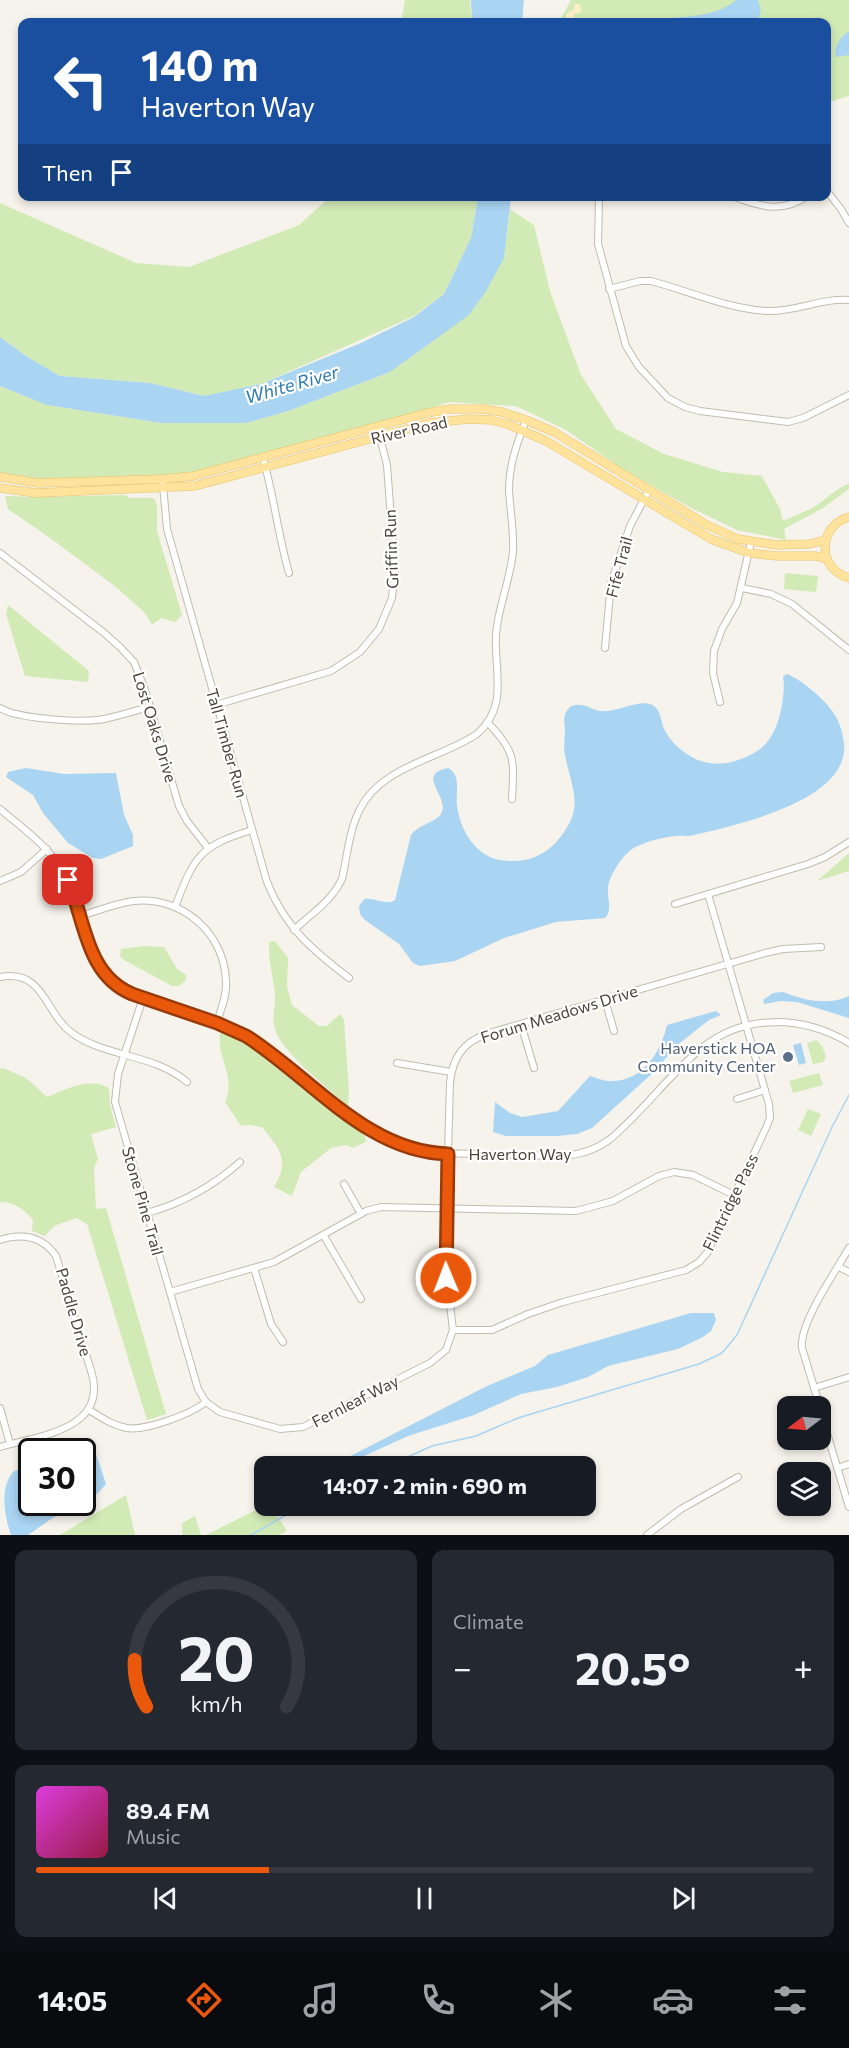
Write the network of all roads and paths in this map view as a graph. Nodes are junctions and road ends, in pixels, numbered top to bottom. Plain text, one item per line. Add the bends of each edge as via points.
1 (831, 196) edge
2 (599, 201) edge
3 (746, 201) edge
4 (798, 201) edge
5 (849, 223) edge
6 (609, 289) junction
7 (849, 300) edge
8 (849, 395) edge
9 (526, 420) junction
10 (377, 426) junction
11 (522, 429) junction
12 (380, 437) junction
13 (263, 458) junction
14 (266, 468) junction
15 (0, 477) edge
16 (163, 479) junction
17 (0, 488) edge
18 (163, 489) junction
19 (649, 490) junction
20 (643, 500) junction
21 (849, 517) edge
22 (825, 540) junction
23 (751, 542) junction
24 (0, 553) edge
25 (749, 553) junction
26 (826, 559) junction
27 (289, 573) dead end
28 (849, 578) edge
29 (742, 588) junction
30 (605, 648) dead end
31 (849, 650) edge
32 (720, 702) dead end
33 (216, 705) junction
34 (149, 707) junction
35 (0, 708) edge
36 (489, 724) junction
37 (512, 799) dead end
38 (0, 809) edge
39 (252, 830) junction
40 (849, 842) edge
41 (208, 848) junction
42 (46, 849) junction
43 (0, 881) edge
44 (708, 894) junction
45 (675, 904) dead end
46 (175, 907) junction
47 (81, 916) junction
48 (294, 930) junction
49 (820, 947) dead end
50 (729, 964) junction
51 (0, 977) edge
52 (349, 978) dead end
53 (143, 998) junction
54 (605, 999) junction
55 (217, 1023) junction
56 (521, 1024) junction
57 (746, 1026) junction
58 (614, 1031) dead end
59 (849, 1043) edge
60 (124, 1054) junction
61 (397, 1063) dead end
62 (534, 1068) dead end
63 (451, 1072) junction
64 (187, 1082) dead end
65 (765, 1090) junction
66 (737, 1099) dead end
67 (448, 1154) junction
68 (240, 1162) dead end
69 (344, 1184) dead end
70 (734, 1195) junction
71 (447, 1209) junction
72 (147, 1214) junction
73 (361, 1214) junction
74 (324, 1236) junction
75 (0, 1240) edge
76 (849, 1248) edge
77 (838, 1267) junction
78 (255, 1268) junction
79 (849, 1272) edge
80 (170, 1292) junction
81 (361, 1299) dead end
82 (453, 1330) junction
83 (283, 1342) dead end
84 (849, 1377) edge
85 (814, 1388) junction
86 (816, 1396) edge
87 (206, 1402) junction
88 (0, 1408) edge
89 (89, 1410) junction
90 (10, 1444) junction
91 (0, 1447) edge
92 (831, 1447) edge
93 (849, 1464) edge
94 (837, 1468) junction
95 (738, 1477) dead end
96 (849, 1506) edge
97 (647, 1535) edge

1 - 5 street
2 - 6 street via 598,244
3 - 4 street via 772,208
6 - 7 street via 651,281 768,311
6 - 8 street via 632,357 668,398 685,407 788,422
9 - 10 main road, River Road via 484,409 450,409
9 - 11 street
9 - 19 main road, River Road via 554,432
10 - 12 street, Griffin Run
10 - 13 main road, River Road
11 - 12 main road, River Road via 491,420 461,419 429,423
11 - 20 main road, River Road
11 - 36 street via 510,468 513,547 496,635 498,698
12 - 14 main road, River Road
12 - 33 street, Griffin Run via 387,465 395,580 389,609 379,629 360,652 331,671
13 - 14 street
13 - 16 main road, River Road via 200,475
14 - 18 main road, River Road via 195,486
14 - 27 street
15 - 16 main road, River Road via 38,483
16 - 18 street, Tall Timber Run
17 - 18 main road, River Road via 36,493
18 - 33 street, Tall Timber Run via 167,529
19 - 20 street, Fife Trail
19 - 23 main road, River Road via 720,532
20 - 25 main road, River Road via 711,539
20 - 30 street, Fife Trail via 620,551 611,583
21 - 22 main road via 834,525
22 - 23 main road, River Road via 792,545
22 - 26 main road
23 - 25 street
24 - 34 street, Lost Oaks Drive via 120,646 138,669
25 - 26 main road, River Road
25 - 29 street
26 - 28 main road via 837,573
29 - 31 street via 771,594 792,604
29 - 32 street via 714,651 713,673
33 - 39 street, Tall Timber Run
34 - 35 street via 105,719 83,720 24,716
34 - 41 street, Lost Oaks Drive via 179,806
36 - 37 street via 512,757
36 - 48 street via 469,739 390,778 370,794 354,823 338,887 322,907
38 - 42 street, Haverton Way
39 - 41 street via 222,839
39 - 48 street, Tall Timber Run via 272,895
40 - 44 street via 808,864
41 - 46 street via 188,875
42 - 43 street via 21,872
42 - 47 street, Haverton Way via 68,880
44 - 45 street
44 - 50 street, Flintridge Pass
46 - 47 street via 132,901
46 - 55 street via 205,927 223,958 226,992
47 - 53 street, Haverton Way via 101,970 118,987
48 - 52 street, Tall Timber Run
49 - 50 street, Forum Meadows Drive via 776,951
50 - 54 street, Forum Meadows Drive
50 - 57 street, Flintridge Pass
51 - 60 street via 16,976 28,981 43,993 60,1022 74,1035
53 - 55 street, Haverton Way
53 - 60 street, Stone Pine Trail
54 - 56 street, Forum Meadows Drive
54 - 58 street
55 - 67 street, Haverton Way via 254,1041 378,1135 418,1151
56 - 62 street
56 - 63 street, Forum Meadows Drive via 468,1042
57 - 59 street, Haverton Way via 797,1023
57 - 65 street, Flintridge Pass
57 - 67 street, Haverton Way via 705,1046 621,1130 592,1150 562,1156
60 - 64 street via 168,1069
60 - 72 street, Stone Pine Trail via 116,1081 116,1102
61 - 63 street
63 - 67 street, Forum Meadows Drive
65 - 66 street
65 - 70 street, Flintridge Pass via 769,1121
67 - 71 street, Forum Meadows Drive
68 - 72 street via 200,1192
69 - 73 street
70 - 71 street via 688,1173 674,1172 613,1201 581,1210
70 - 82 street, Flintridge Pass via 707,1253 693,1267 563,1302 492,1330
71 - 73 street via 381,1207
71 - 82 street, Forum Meadows Drive via 446,1271
72 - 80 street, Stone Pine Trail
73 - 74 street
74 - 78 street
74 - 81 street
75 - 89 street, Paddle Drive via 30,1237 50,1248 58,1259 93,1380
76 - 77 street
77 - 79 street
77 - 85 street via 803,1331 801,1344
78 - 80 street
78 - 83 street via 271,1324
80 - 87 street, Stone Pine Trail via 195,1380
82 - 87 street, Fernleaf Way via 446,1350 433,1361 298,1429 280,1429 220,1412
84 - 85 street
85 - 86 street
87 - 89 street via 188,1414 134,1428 113,1424
88 - 90 street
89 - 90 street via 71,1426
90 - 91 street
92 - 94 street
93 - 94 street
94 - 96 street
95 - 97 street via 681,1509

